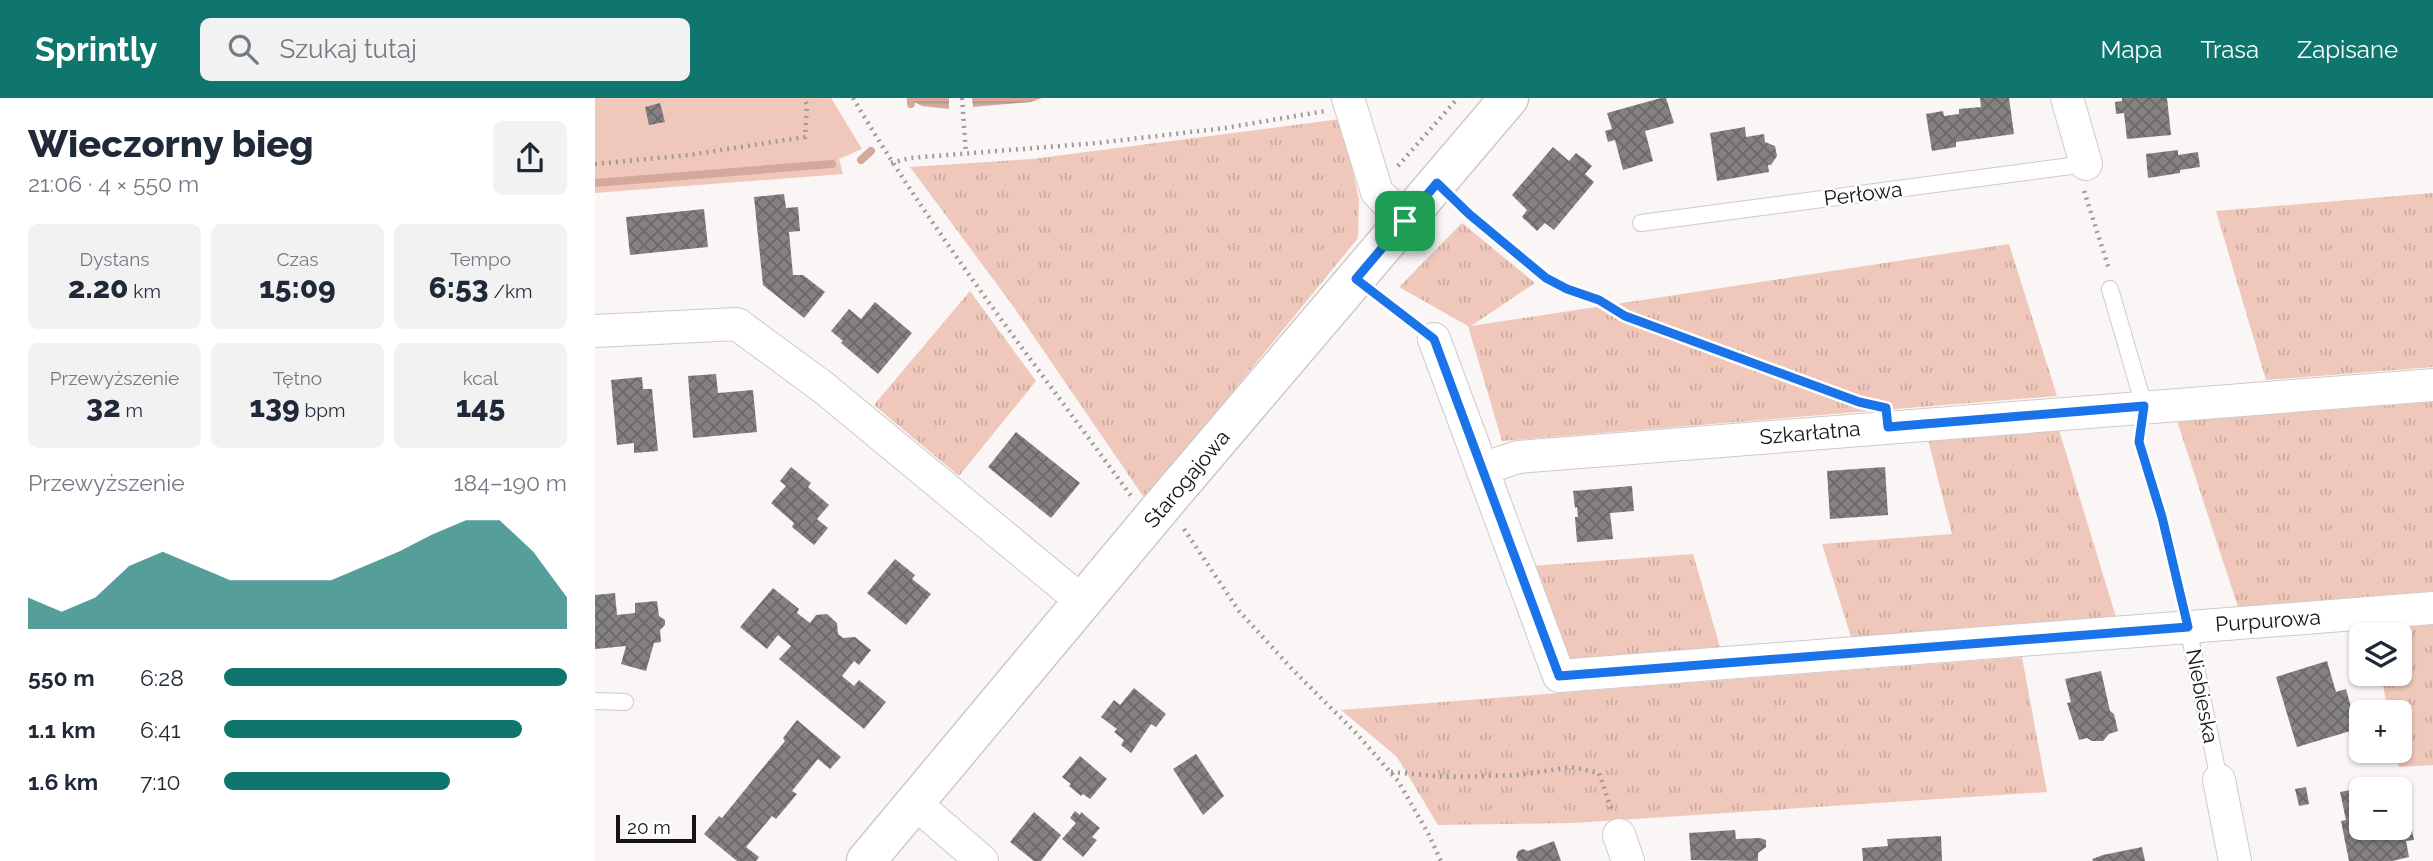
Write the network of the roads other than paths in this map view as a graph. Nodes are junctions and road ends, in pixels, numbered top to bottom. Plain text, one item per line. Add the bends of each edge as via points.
1 (1510, 98) edge
2 (2067, 98) edge
3 (1349, 102) edge
4 (2086, 164) joint
5 (1405, 221) junction
6 (1641, 223) dead end
7 (2109, 289) road end
8 (595, 331) edge
9 (1434, 339) road end
10 (2433, 385) edge
11 (2144, 406) junction
12 (1482, 469) junction
13 (1083, 602) junction
14 (2433, 608) edge
15 (2188, 627) junction
16 (595, 701) edge
17 (625, 702) dead end
18 (2219, 780) joint
19 (915, 803) junction
20 (866, 861) edge
21 (982, 861) edge
22 (2235, 861) edge

1 - 5 street, Starogajowa
2 - 4 street
3 - 5 street via 1377,192
4 - 6 lane, Perłowa
5 - 13 street, Starogajowa via 1148,501
7 - 11 lane
8 - 13 street via 737,324 824,388
9 - 12 street
10 - 11 street, Szkarłatna
11 - 12 street, Szkarłatna via 1518,457
12 - 15 street, Purpurowa via 1559,676
13 - 19 street, Starogajowa
14 - 15 street, Purpurowa
15 - 18 lane, Niebieska
16 - 17 lane
18 - 22 street, Niebieska
19 - 20 street, Starogajowa
19 - 21 street

